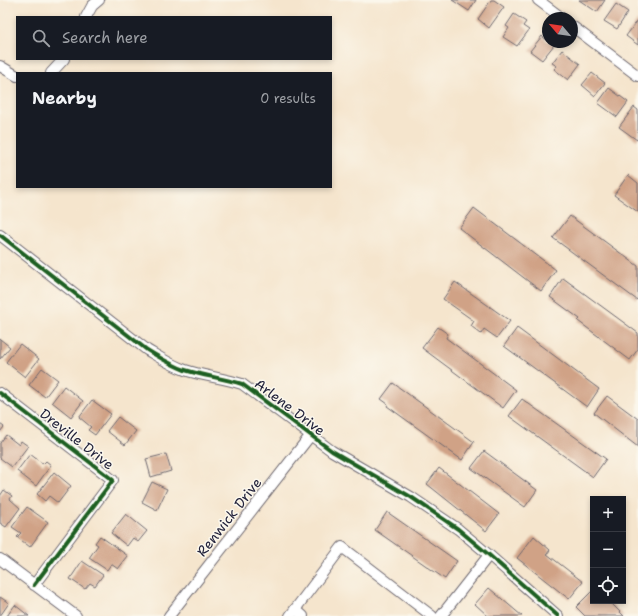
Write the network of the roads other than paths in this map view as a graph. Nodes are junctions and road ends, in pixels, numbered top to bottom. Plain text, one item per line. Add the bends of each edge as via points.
1 (98, 0) edge
2 (538, 0) edge
3 (554, 12) edge
4 (87, 16) edge
5 (578, 31) edge
6 (63, 60) edge
7 (0, 66) edge
8 (52, 72) edge
9 (16, 75) edge
10 (638, 76) edge
11 (0, 235) edge
12 (0, 393) edge
13 (310, 436) junction
14 (489, 555) junction
15 (0, 559) edge
16 (34, 585) junction
17 (292, 613) edge
18 (76, 616) edge
19 (169, 616) edge
20 (303, 616) edge
21 (432, 616) edge
22 (441, 616) edge
23 (558, 616) edge

1 - 4 street
2 - 3 street
5 - 10 street
6 - 8 street
7 - 9 street
11 - 13 street, Arlene Drive via 146,350 184,370 242,384
12 - 16 street, Dreville Drive via 112,480
13 - 14 street, Arlene Drive via 411,497 458,529
13 - 19 street, Renwick Drive
14 - 22 street
14 - 23 street, Arlene Drive
15 - 16 street
16 - 18 street
17 - 20 street
17 - 21 street via 342,547

